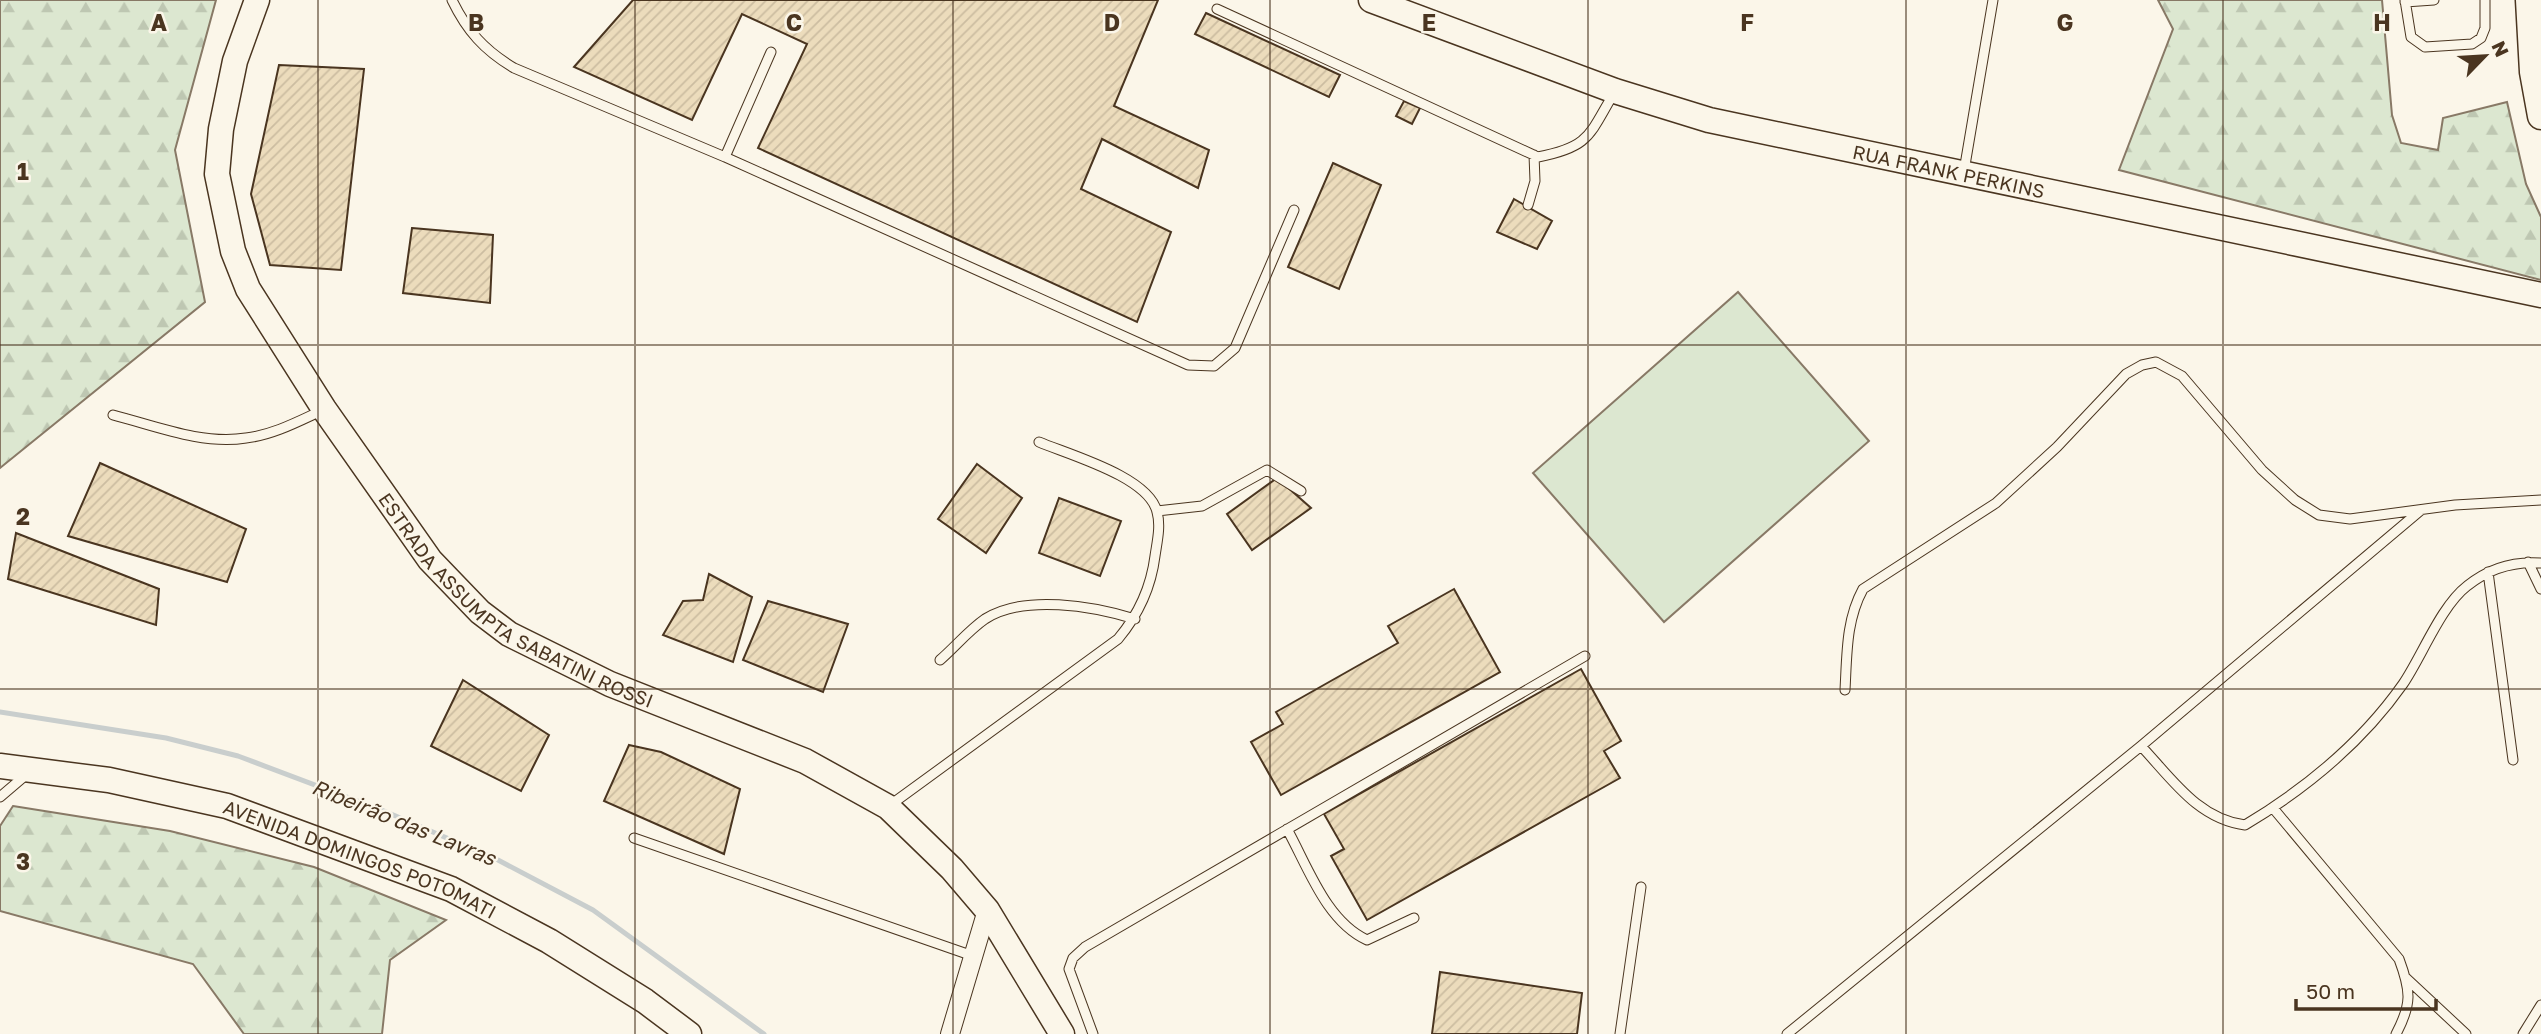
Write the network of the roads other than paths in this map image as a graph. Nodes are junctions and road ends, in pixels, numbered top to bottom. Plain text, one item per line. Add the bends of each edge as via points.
1 (257, 0) edge
2 (452, 0) edge
3 (1371, 0) edge
4 (1993, 0) edge
5 (2434, 0) edge
6 (2485, 0) edge
7 (2405, 1) edge
8 (1217, 9) dead end
9 (2533, 10) edge
10 (771, 52) dead end
11 (1615, 92) junction
12 (2541, 116) edge
13 (1534, 155) junction
14 (725, 157) junction
15 (1964, 173) junction
16 (1528, 205) dead end
17 (1294, 210) dead end
18 (2541, 295) edge
19 (324, 409) junction
20 (113, 415) dead end
21 (1039, 442) dead end
22 (1301, 491) dead end
23 (2541, 500) edge
24 (2422, 509) junction
25 (1157, 511) junction
26 (2528, 562) junction
27 (2541, 563) edge
28 (2488, 572) junction
29 (2541, 589) edge
30 (1135, 619) junction
31 (1585, 656) dead end
32 (940, 660) dead end
33 (1845, 690) dead end
34 (2141, 746) junction
35 (2513, 760) dead end
36 (0, 766) edge
37 (32, 770) junction
38 (0, 797) edge
39 (888, 807) junction
40 (2273, 808) junction
41 (1287, 829) junction
42 (634, 838) dead end
43 (1641, 887) dead end
44 (987, 910) junction
45 (1414, 918) dead end
46 (973, 956) junction
47 (2406, 978) junction
48 (2541, 1005) edge
49 (689, 1034) edge
50 (950, 1034) edge
51 (1062, 1034) edge
52 (1093, 1034) edge
53 (1620, 1034) edge
54 (1787, 1034) edge
55 (2396, 1034) edge
56 (2466, 1034) edge
57 (2523, 1034) edge

1 - 19 street, ESTRADA ASSUMPTA SABATINI ROSSI via 235,61 221,129 217,174 223,215 248,289
2 - 14 lane via 472,36 488,53 514,68
3 - 11 street, RUA FRANK PERKINS
4 - 15 lane
5 - 7 lane
6 - 7 lane via 2481,38 2472,44 2425,47 2411,37
8 - 13 lane
9 - 12 main road via 2533,72
10 - 14 lane
11 - 13 lane via 1584,142 1564,152
11 - 15 street, RUA FRANK PERKINS via 1709,120
13 - 16 lane via 1535,181
14 - 17 lane via 1188,365 1214,366 1235,348
15 - 18 street, RUA FRANK PERKINS
19 - 20 lane via 270,433 213,440
19 - 39 street, ESTRADA ASSUMPTA SABATINI ROSSI via 430,560 480,612 509,634 610,684 805,761
21 - 25 lane via 1123,477 1148,495
22 - 25 lane via 1267,470 1202,506
23 - 24 lane
24 - 33 lane via 2350,519 2319,515 2262,470 2182,376 2156,362 2142,365 2126,374 1996,503 1863,589 1849,626
24 - 34 lane
25 - 30 lane via 1154,563
26 - 27 lane
26 - 28 lane
26 - 29 lane
28 - 35 lane
28 - 40 lane via 2464,587 2403,684 2374,720
30 - 32 lane via 1066,605 1004,610 984,620
30 - 39 lane via 1118,639
31 - 41 lane
34 - 40 lane via 2203,811 2226,823 2245,825
34 - 54 lane
36 - 37 street, AVENIDA DOMINGOS POTOMATI
37 - 38 lane
37 - 49 street, AVENIDA DOMINGOS POTOMATI via 108,780 226,806 451,888 549,941
39 - 44 street, ESTRADA ASSUMPTA SABATINI ROSSI
40 - 47 lane via 2399,959
41 - 45 lane via 1335,915 1349,931 1367,940
41 - 52 lane via 1073,958 1069,970
42 - 46 lane
43 - 53 lane
44 - 46 street
44 - 51 street, ESTRADA ASSUMPTA SABATINI ROSSI
46 - 50 street
47 - 55 lane via 2409,1010
47 - 56 lane
48 - 57 lane

